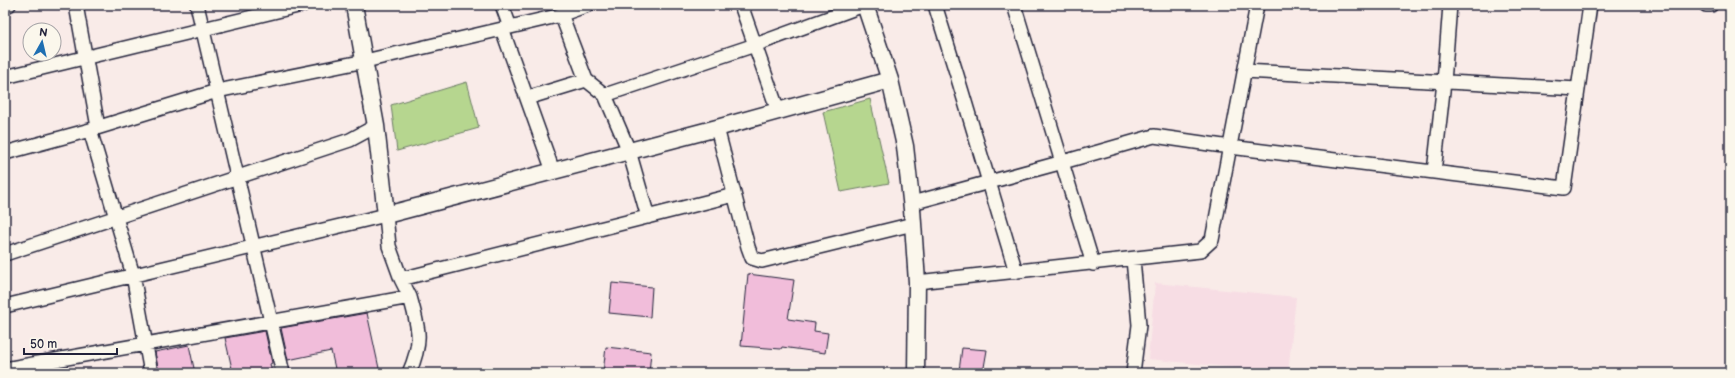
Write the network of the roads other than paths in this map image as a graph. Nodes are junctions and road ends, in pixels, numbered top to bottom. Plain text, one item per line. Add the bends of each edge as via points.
1 (9, 5) edge
2 (76, 5) edge
3 (197, 5) edge
4 (302, 5) edge
5 (354, 5) edge
6 (502, 5) edge
7 (588, 5) edge
8 (741, 5) edge
9 (865, 5) edge
10 (934, 5) edge
11 (1014, 5) edge
12 (1257, 5) edge
13 (1449, 5) edge
14 (1590, 5) edge
15 (1706, 5) edge
16 (1710, 5) edge
17 (5, 6) edge
18 (561, 14) junction
19 (506, 28) junction
20 (203, 29) junction
21 (755, 45) junction
22 (85, 58) junction
23 (365, 61) junction
24 (1244, 71) junction
25 (5, 77) edge
26 (586, 80) junction
27 (890, 80) junction
28 (1444, 82) junction
29 (1578, 89) junction
30 (217, 91) junction
31 (605, 95) junction
32 (527, 98) junction
33 (778, 111) junction
34 (376, 126) junction
35 (94, 128) junction
36 (716, 128) junction
37 (1230, 147) junction
38 (629, 151) junction
39 (5, 153) edge
40 (1063, 162) junction
41 (553, 171) junction
42 (1434, 172) junction
43 (237, 177) junction
44 (989, 181) junction
45 (734, 195) junction
46 (912, 203) junction
47 (386, 215) junction
48 (115, 217) junction
49 (648, 217) junction
50 (913, 224) junction
51 (253, 246) junction
52 (5, 254) edge
53 (1133, 259) junction
54 (1093, 264) junction
55 (1016, 272) junction
56 (133, 275) junction
57 (401, 279) junction
58 (917, 282) junction
59 (410, 297) junction
60 (5, 306) edge
61 (271, 322) junction
62 (146, 345) junction
63 (5, 369) edge
64 (151, 373) edge
65 (283, 373) edge
66 (409, 373) edge
67 (916, 373) edge
68 (1133, 373) edge

1 - 17 street
2 - 22 street
3 - 20 street
4 - 20 street
5 - 23 street
6 - 19 street
7 - 18 street
8 - 21 street
9 - 21 street
9 - 27 street
10 - 44 street
11 - 40 street
12 - 24 street
13 - 28 street
14 - 29 street
15 - 16 street
18 - 19 street
18 - 26 street
19 - 23 street
19 - 32 street
20 - 22 street
20 - 30 street
21 - 31 street
21 - 33 street
22 - 25 street
22 - 35 street
23 - 30 street
23 - 34 street
24 - 28 street
24 - 37 street
26 - 31 street
26 - 32 street
27 - 33 street
27 - 46 street via 905,146
28 - 29 street
28 - 42 street
29 - 42 street via 1564,188
30 - 35 street
30 - 43 street
31 - 38 street
32 - 41 street
33 - 36 street
34 - 43 street via 350,140
34 - 47 street
35 - 39 street
35 - 48 street
36 - 38 street
36 - 45 street
37 - 40 street via 1154,136
37 - 42 street
37 - 53 street via 1212,240 1200,251
38 - 41 street
38 - 49 street
40 - 44 street
40 - 54 street
41 - 47 street
43 - 48 street
43 - 51 street
44 - 46 street
44 - 55 street
45 - 49 street
45 - 50 street via 752,258 762,261
46 - 50 street
47 - 51 street
47 - 57 street via 389,246
48 - 52 street
48 - 56 street
49 - 57 street
50 - 58 street
51 - 56 street
51 - 61 street
53 - 54 street
53 - 68 street via 1139,326
54 - 55 street
55 - 58 street
56 - 60 street
56 - 62 street
57 - 59 street
58 - 67 street
59 - 61 street
59 - 66 street via 418,327 418,354
61 - 62 street
61 - 65 street
62 - 63 street
62 - 64 street

